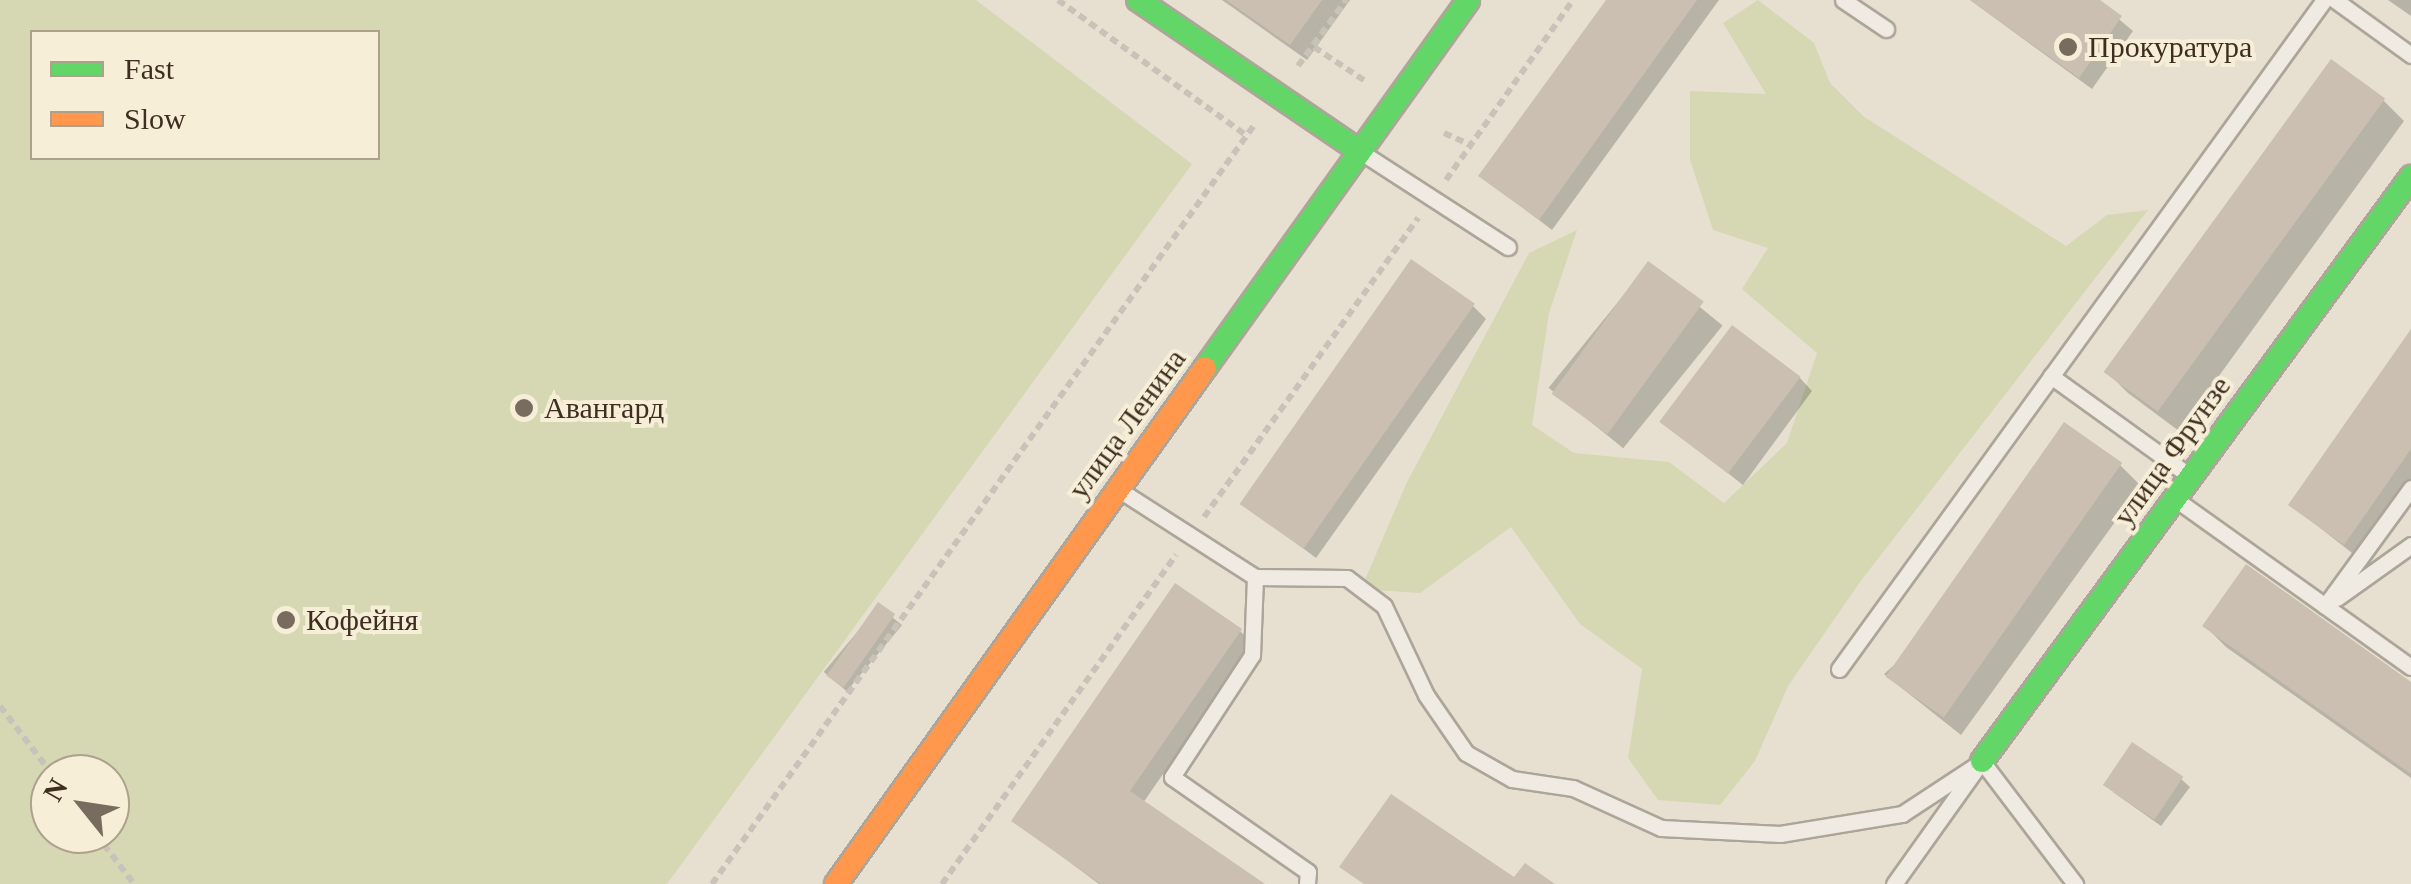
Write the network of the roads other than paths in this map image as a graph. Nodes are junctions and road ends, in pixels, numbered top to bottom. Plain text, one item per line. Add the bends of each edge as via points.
1 (1138, 0) edge
2 (1468, 0) edge
3 (1843, 0) edge
4 (2324, 0) edge
5 (2335, 0) edge
6 (1886, 29) dead end
7 (2411, 56) edge
8 (1359, 150) junction
9 (2411, 177) edge
10 (1508, 247) dead end
11 (2052, 376) junction
12 (2190, 477) junction
13 (2411, 488) edge
14 (1118, 489) junction
15 (2175, 498) junction
16 (2411, 546) edge
17 (1254, 577) junction
18 (2326, 606) junction
19 (1839, 668) dead end
20 (2411, 668) edge
21 (1982, 761) junction
22 (836, 884) edge
23 (1307, 884) edge
24 (1894, 884) edge
25 (2075, 884) edge

1 - 8 main road
2 - 8 main road, улица Ленина
3 - 6 lane
4 - 11 lane
5 - 7 lane
8 - 10 lane
8 - 14 main road, улица Ленина
9 - 12 main road, улица Фрунзе
11 - 12 lane
11 - 19 lane
12 - 15 main road, улица Фрунзе
13 - 18 lane
14 - 17 lane
14 - 22 main road, улица Ленина
15 - 18 lane
15 - 21 main road, улица Фрунзе
16 - 18 lane
17 - 21 lane via 1347,578 1384,606 1426,695 1466,753 1512,779 1572,788 1661,828 1780,834 1902,814
17 - 23 lane via 1252,656 1172,777 1308,872
18 - 20 lane
21 - 24 lane
21 - 25 lane

